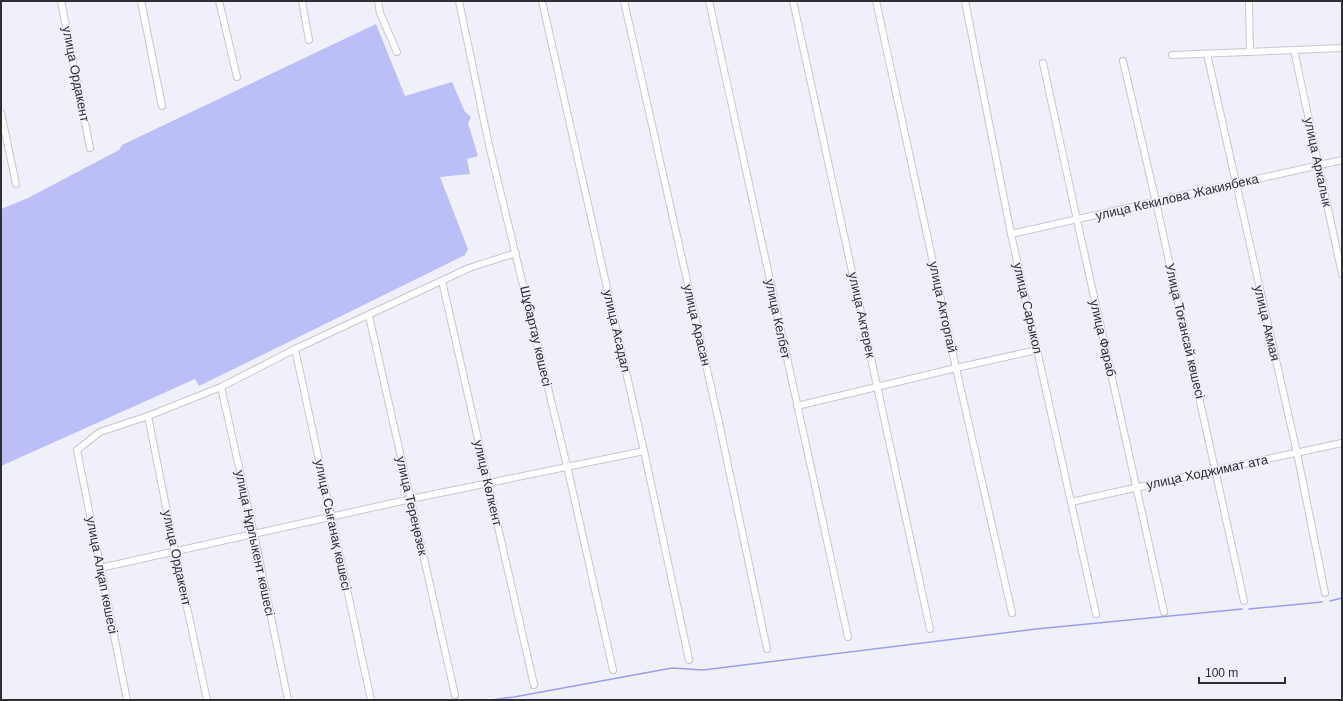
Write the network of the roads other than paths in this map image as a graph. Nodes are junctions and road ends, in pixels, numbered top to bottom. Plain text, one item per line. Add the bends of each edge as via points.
1 (61, 1) edge
2 (141, 1) edge
3 (219, 1) edge
4 (302, 1) edge
5 (378, 1) edge
6 (459, 1) edge
7 (542, 1) edge
8 (624, 1) edge
9 (709, 1) edge
10 (793, 1) edge
11 (876, 1) edge
12 (965, 1) edge
13 (1249, 1) edge
14 (309, 40) dead end
15 (1342, 48) edge
16 (1294, 50) junction
17 (397, 52) dead end
18 (1250, 52) junction
19 (1207, 54) junction
20 (1172, 55) dead end
21 (1123, 61) dead end
22 (1043, 62) dead end
23 (237, 76) dead end
24 (162, 106) dead end
25 (1, 113) edge
26 (90, 148) dead end
27 (1342, 160) edge
28 (1318, 165) junction
29 (1236, 183) junction
30 (16, 184) dead end
31 (1156, 202) junction
32 (1077, 220) junction
33 (1011, 234) junction
34 (516, 253) junction
35 (1342, 274) edge
36 (442, 281) junction
37 (369, 316) junction
38 (295, 349) junction
39 (1037, 350) junction
40 (956, 368) junction
41 (221, 387) junction
42 (878, 387) junction
43 (798, 406) junction
44 (148, 416) junction
45 (1342, 443) edge
46 (644, 451) junction
47 (1297, 453) junction
48 (567, 466) junction
49 (1216, 470) junction
50 (488, 483) junction
51 (1136, 488) junction
52 (411, 499) junction
53 (1071, 502) junction
54 (331, 517) junction
55 (254, 534) junction
56 (175, 552) junction
57 (100, 568) junction
58 (1325, 593) dead end
59 (1244, 601) dead end
60 (1164, 612) dead end
61 (1012, 613) dead end
62 (1096, 614) dead end
63 (930, 630) dead end
64 (848, 637) dead end
65 (767, 649) dead end
66 (689, 660) dead end
67 (614, 670) dead end
68 (534, 684) dead end
69 (455, 695) dead end
70 (127, 700) edge
71 (208, 700) edge
72 (288, 700) edge
73 (371, 700) edge

1 - 26 street, улица Ордакент
2 - 24 street
3 - 23 street
4 - 14 street
5 - 17 street
6 - 34 street, Шұбартау көшесі via 489,145
7 - 46 street, улица Асадал
8 - 65 street, улица Арасан
9 - 43 street, улица Келбет
10 - 42 street, улица Актерек
11 - 40 street, улица Акторгай
12 - 33 street, улица Сарыкол
13 - 18 street
15 - 16 street
16 - 18 street
16 - 28 street, улица Аркалык
18 - 19 street
19 - 20 street
19 - 29 street, улица Акмая
21 - 31 street, Улица Тоғансай көшесі
22 - 32 street, улица Фараб
25 - 30 street
27 - 28 street, улица Кекилова Жакиябека
28 - 29 street, улица Кекилова Жакиябека
28 - 35 street, улица Аркалык
29 - 31 street, улица Кекилова Жакиябека
29 - 47 street, улица Акмая
31 - 32 street, улица Кекилова Жакиябека
31 - 49 street, Улица Тоғансай көшесі
32 - 33 street, улица Кекилова Жакиябека
32 - 51 street, улица Фараб
33 - 39 street, улица Сарыкол
34 - 36 street via 469,268
34 - 48 street, Шұбартау көшесі
36 - 37 street
36 - 50 street, улица Көлкент
37 - 38 street
37 - 52 street, улица Тереңөзек
38 - 41 street
38 - 54 street, улица Сығанақ көшесі
39 - 40 street
39 - 53 street, улица Сарыкол
40 - 42 street
40 - 61 street, улица Акторгай
41 - 44 street
41 - 55 street, улица Нұрлыкент көшесі
42 - 43 street
42 - 63 street, улица Актерек
43 - 64 street, улица Келбет
44 - 56 street, улица Ордакент
44 - 57 street, улица Алқап көшесі via 100,432 77,450
45 - 47 street, улица Ходжимат ата
46 - 48 street
46 - 66 street, улица Асадал
47 - 49 street, улица Ходжимат ата
47 - 58 street, улица Акмая
48 - 50 street
48 - 67 street, Шұбартау көшесі
49 - 51 street, улица Ходжимат ата
49 - 59 street, Улица Тоғансай көшесі
50 - 52 street
50 - 68 street, улица Көлкент
51 - 53 street, улица Ходжимат ата
51 - 60 street, улица Фараб
52 - 54 street
52 - 69 street, улица Тереңөзек
53 - 62 street, улица Сарыкол
54 - 55 street
54 - 73 street, улица Сығанақ көшесі
55 - 56 street
55 - 72 street, улица Нұрлыкент көшесі
56 - 57 street
56 - 71 street, улица Ордакент
57 - 70 street, улица Алқап көшесі

